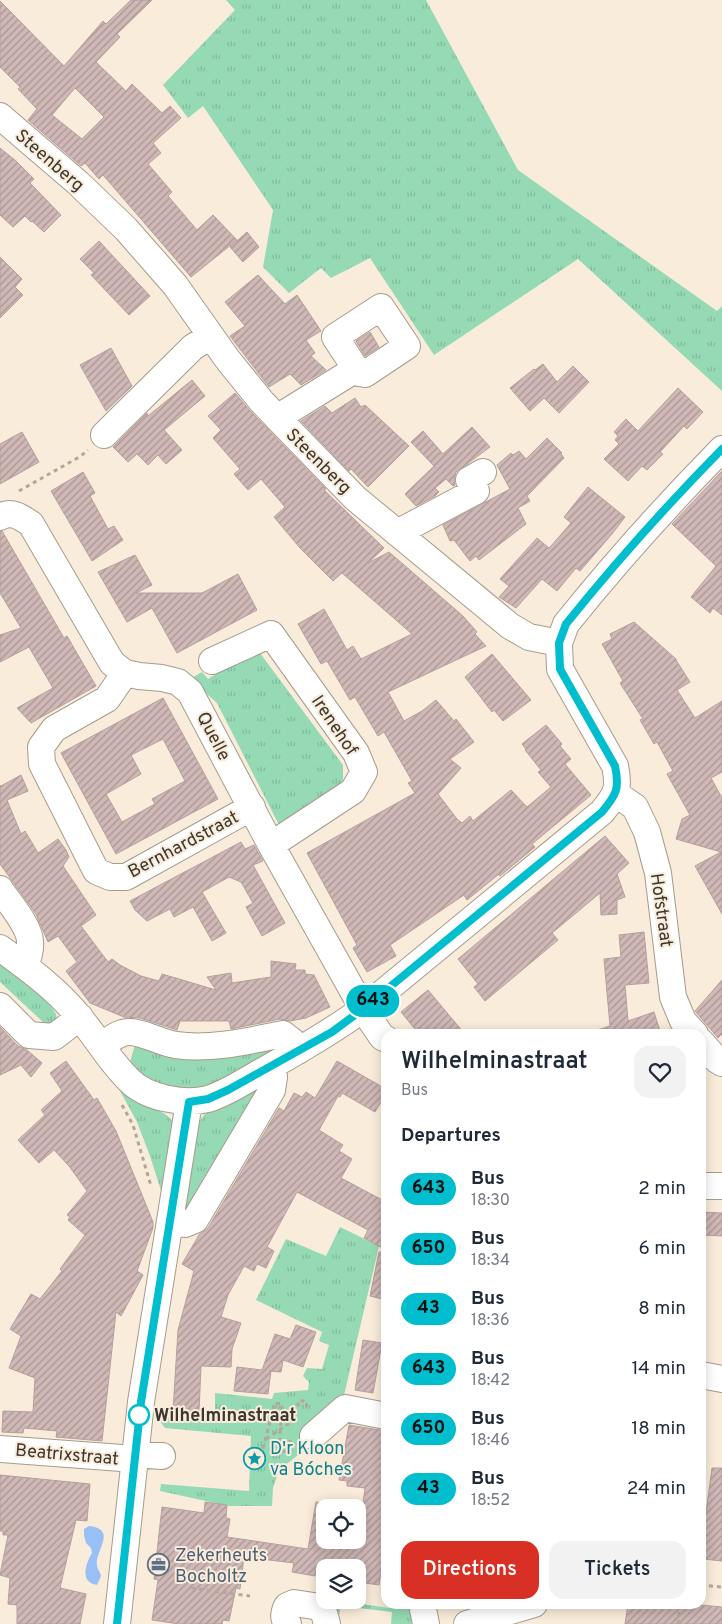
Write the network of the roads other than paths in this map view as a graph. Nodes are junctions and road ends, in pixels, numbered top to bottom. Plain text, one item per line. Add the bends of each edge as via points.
1 (0, 116) edge
2 (211, 336) junction
3 (356, 369) dead end
4 (277, 418) junction
5 (104, 435) road end
6 (722, 449) edge
7 (483, 472) dead end
8 (8, 515) edge
9 (397, 533) junction
10 (559, 643) junction
11 (212, 662) dead end
12 (125, 672) junction
13 (616, 794) junction
14 (252, 807) junction
15 (271, 845) junction
16 (0, 890) edge
17 (0, 948) edge
18 (25, 966) junction
19 (0, 1006) edge
20 (363, 1009) junction
21 (80, 1017) junction
22 (690, 1029) edge
23 (381, 1036) edge
24 (101, 1046) junction
25 (706, 1048) edge
26 (298, 1051) junction
27 (722, 1063) edge
28 (269, 1068) junction
29 (189, 1102) junction
30 (706, 1186) edge
31 (722, 1186) edge
32 (170, 1222) junction
33 (706, 1376) edge
34 (722, 1378) edge
35 (381, 1415) edge
36 (299, 1425) road end
37 (0, 1449) edge
38 (135, 1456) junction
39 (162, 1456) dead end
40 (423, 1609) edge
41 (517, 1609) edge
42 (117, 1624) edge
43 (288, 1624) edge
44 (327, 1624) edge
45 (426, 1624) edge
46 (467, 1624) edge

1 - 2 street, Steenberg via 126,229 175,285
2 - 4 street, Steenberg
2 - 5 street via 193,347
3 - 4 street
4 - 9 street, Steenberg via 355,498
6 - 10 street via 583,603 566,624
7 - 9 street via 469,480 476,491
8 - 12 street via 31,524 112,663
9 - 10 street, Steenberg via 510,626 529,637
10 - 13 street via 560,669 615,766
11 - 15 street, Irenehof via 271,634 356,753 364,772 353,791
12 - 14 street, Quelle via 178,682 190,692
12 - 14 street, Bernhardstraat via 108,700 54,729 41,747 42,764 96,871 110,877 126,877
13 - 20 street via 602,812
13 - 22 street, Hofstraat via 635,807 647,832 658,873 673,997
14 - 15 street, Quelle
15 - 20 street, Quelle
16 - 18 street via 31,940
17 - 18 street
18 - 21 street
19 - 21 street via 29,1035 54,1037
20 - 23 street, Quelle
20 - 26 street
21 - 24 street
24 - 26 street via 120,1033 132,1032 173,1045 193,1047 283,1034
24 - 29 street via 131,1082 156,1096
25 - 27 street
26 - 28 street
28 - 29 street via 208,1099
28 - 32 street via 274,1077 272,1090 195,1220 185,1224
29 - 32 street
30 - 31 street
32 - 38 street
33 - 34 street
35 - 36 street via 345,1408
37 - 38 street, Beatrixstraat
38 - 39 street, Beatrixstraat
38 - 42 street
40 - 45 street
41 - 46 street
43 - 44 street via 283,1614 287,1606 294,1603 320,1607

